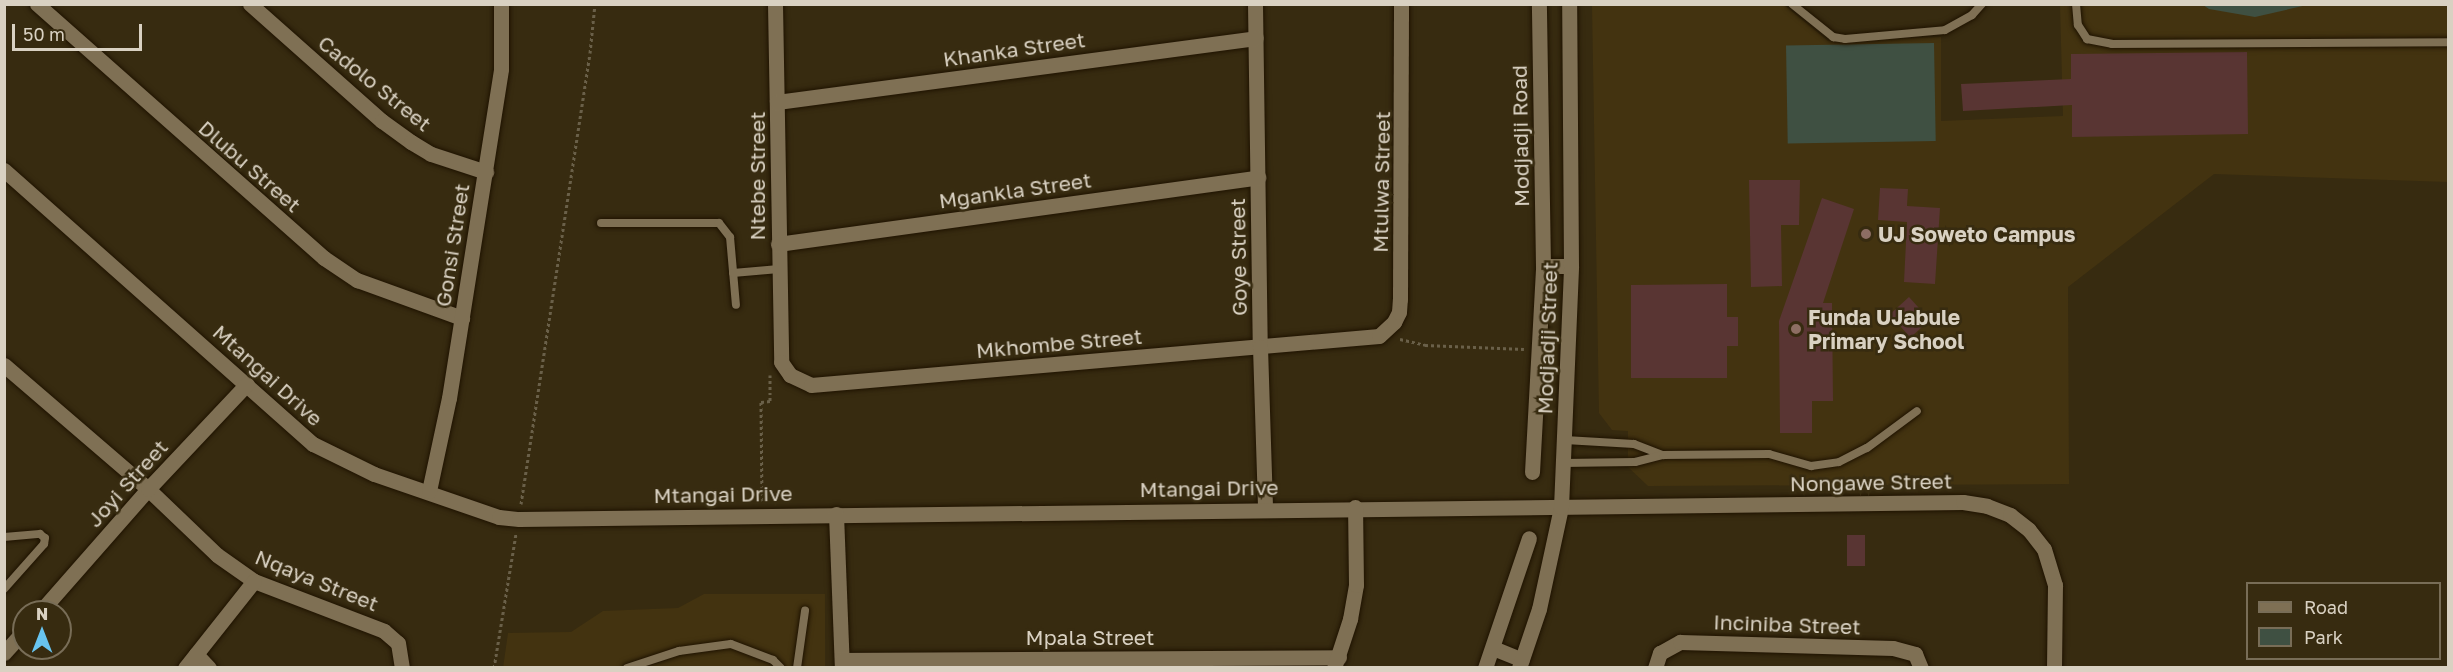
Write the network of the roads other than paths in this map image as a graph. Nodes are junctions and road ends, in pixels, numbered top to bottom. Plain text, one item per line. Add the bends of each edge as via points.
1 (37, 4) edge
2 (250, 4) edge
3 (501, 4) edge
4 (775, 4) edge
5 (1255, 4) edge
6 (1401, 4) edge
7 (1539, 4) edge
8 (1569, 4) edge
9 (1792, 4) edge
10 (1982, 4) edge
11 (2076, 4) edge
12 (1256, 38) junction
13 (2448, 42) edge
14 (777, 102) junction
15 (4, 170) edge
16 (486, 172) junction
17 (1258, 177) junction
18 (601, 223) dead end
19 (778, 244) junction
20 (1543, 266) junction
21 (1571, 266) junction
22 (779, 269) junction
23 (733, 273) junction
24 (736, 305) dead end
25 (462, 318) junction
26 (1364, 338) joint
27 (780, 347) joint
28 (1260, 347) junction
29 (4, 365) edge
30 (247, 384) junction
31 (1917, 411) dead end
32 (1565, 440) junction
33 (1663, 455) junction
34 (1563, 463) junction
35 (1532, 472) dead end
36 (148, 489) junction
37 (429, 491) junction
38 (1355, 507) junction
39 (1561, 507) junction
40 (1265, 508) junction
41 (836, 514) junction
42 (4, 537) edge
43 (1529, 537) dead end
44 (254, 582) junction
45 (4, 589) edge
46 (51, 600) edge
47 (804, 611) dead end
48 (1493, 648) junction
49 (196, 654) junction
50 (1336, 662) edge
51 (842, 664) edge
52 (1521, 664) edge
53 (185, 668) edge
54 (209, 668) edge
55 (402, 668) edge
56 (627, 668) edge
57 (780, 668) edge
58 (797, 668) edge
59 (1485, 668) edge
60 (1655, 668) edge
61 (1921, 668) edge
62 (2054, 668) edge

1 - 25 street, Dlubu Street via 324,258 357,280
2 - 16 street, Cadolo Street via 382,122 431,154
3 - 16 street, Gonsi Street via 501,69
4 - 14 street, Ntebe Street
5 - 12 street, Goye Street
6 - 26 street, Mtulwa Street via 1399,312 1379,336
7 - 20 street, Modjadji Road
8 - 21 street, Modjadji Street
9 - 10 lane via 1833,38 1845,39 1946,30 1972,15
11 - 13 lane via 2082,34 2095,42 2112,44
12 - 14 street, Khanka Street
12 - 17 street, Goye Street
14 - 19 street, Ntebe Street
15 - 30 street, Mtangai Drive
16 - 25 street, Gonsi Street
17 - 19 street, Mgankla Street
17 - 28 street, Goye Street
18 - 23 lane via 719,223 730,237
19 - 22 street, Ntebe Street
20 - 21 street
20 - 35 street, Modjadji Road
21 - 32 street, Modjadji Street
22 - 23 lane
22 - 27 street, Ntebe Street
23 - 24 lane
25 - 37 street, Gonsi Street
26 - 28 street, Mkhombe Street
27 - 28 street, Mkhombe Street via 785,370 811,385
28 - 40 street, Goye Street
29 - 36 street, Nqaya Street
30 - 36 street, Joyi Street
30 - 37 street, Mtangai Drive via 313,444 374,474
31 - 33 lane via 1867,448 1839,462 1811,466 1769,454
32 - 33 lane via 1634,444
32 - 34 street, Modjadji Street
33 - 34 lane via 1635,462
34 - 39 street, Modjadji Street
36 - 44 street, Nqaya Street via 217,555
36 - 46 street, Joyi Street
37 - 41 street, Mtangai Drive via 499,516 519,519
38 - 39 street, Mtangai Drive
38 - 40 street, Mtangai Drive
38 - 50 street via 1356,585
39 - 52 street, Modjadji Street via 1539,609
39 - 62 street, Nongawe Street via 1963,502 1987,506 2010,515 2044,549 2055,585
40 - 41 street, Mtangai Drive
41 - 51 street
42 - 45 lane via 40,534 45,538
43 - 48 street
44 - 49 street
44 - 55 street, Nqaya Street via 384,631 398,643
47 - 58 lane
48 - 52 street
48 - 59 street
49 - 53 street
49 - 54 street
50 - 51 street, Mpala Street
56 - 57 lane via 679,651 731,644 773,660
60 - 61 street, Inciniba Street via 1660,653 1680,642 1893,648 1915,654

